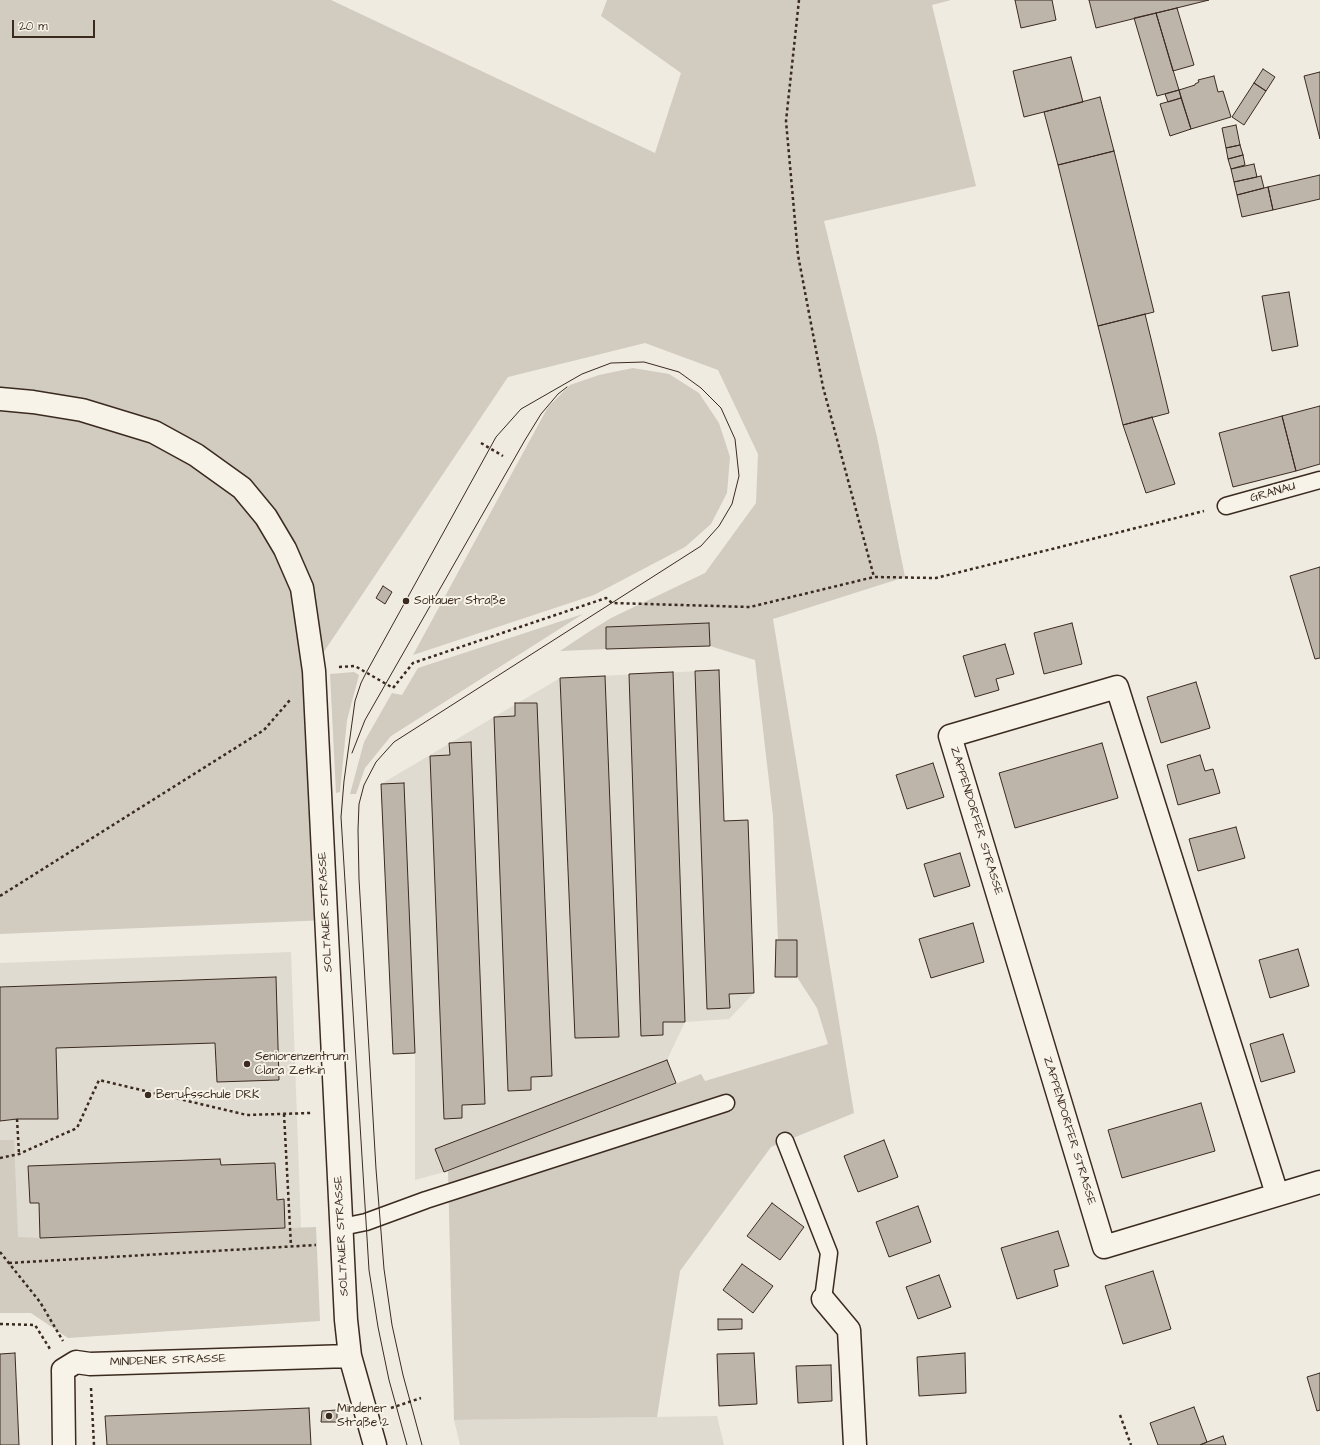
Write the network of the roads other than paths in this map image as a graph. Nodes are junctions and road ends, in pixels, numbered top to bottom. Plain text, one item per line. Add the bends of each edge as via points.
1 (0, 399) edge
2 (1320, 480) edge
3 (1226, 506) road end
4 (726, 1103) dead end
5 (785, 1141) dead end
6 (1320, 1182) edge
7 (1277, 1194) junction
8 (342, 1227) junction
9 (823, 1299) joint
10 (350, 1356) junction
11 (64, 1445) edge
12 (375, 1445) edge
13 (855, 1445) edge

1 - 8 street, SOLTAUER STRASSE via 82,410 154,432 196,455 242,488 266,517 302,588 314,672
2 - 3 lane, GRANAU
4 - 8 lane via 366,1222
5 - 9 lane via 828,1253
6 - 7 street, ZAPPENDORFER STRASSE
7 - 7 street, ZAPPENDORFER STRASSE via 1117,687 950,736 1104,1247
8 - 10 street, SOLTAUER STRASSE
9 - 13 street via 849,1330
10 - 11 street, MINDENER STRASSE via 76,1365
10 - 12 street, SOLTAUER STRASSE

